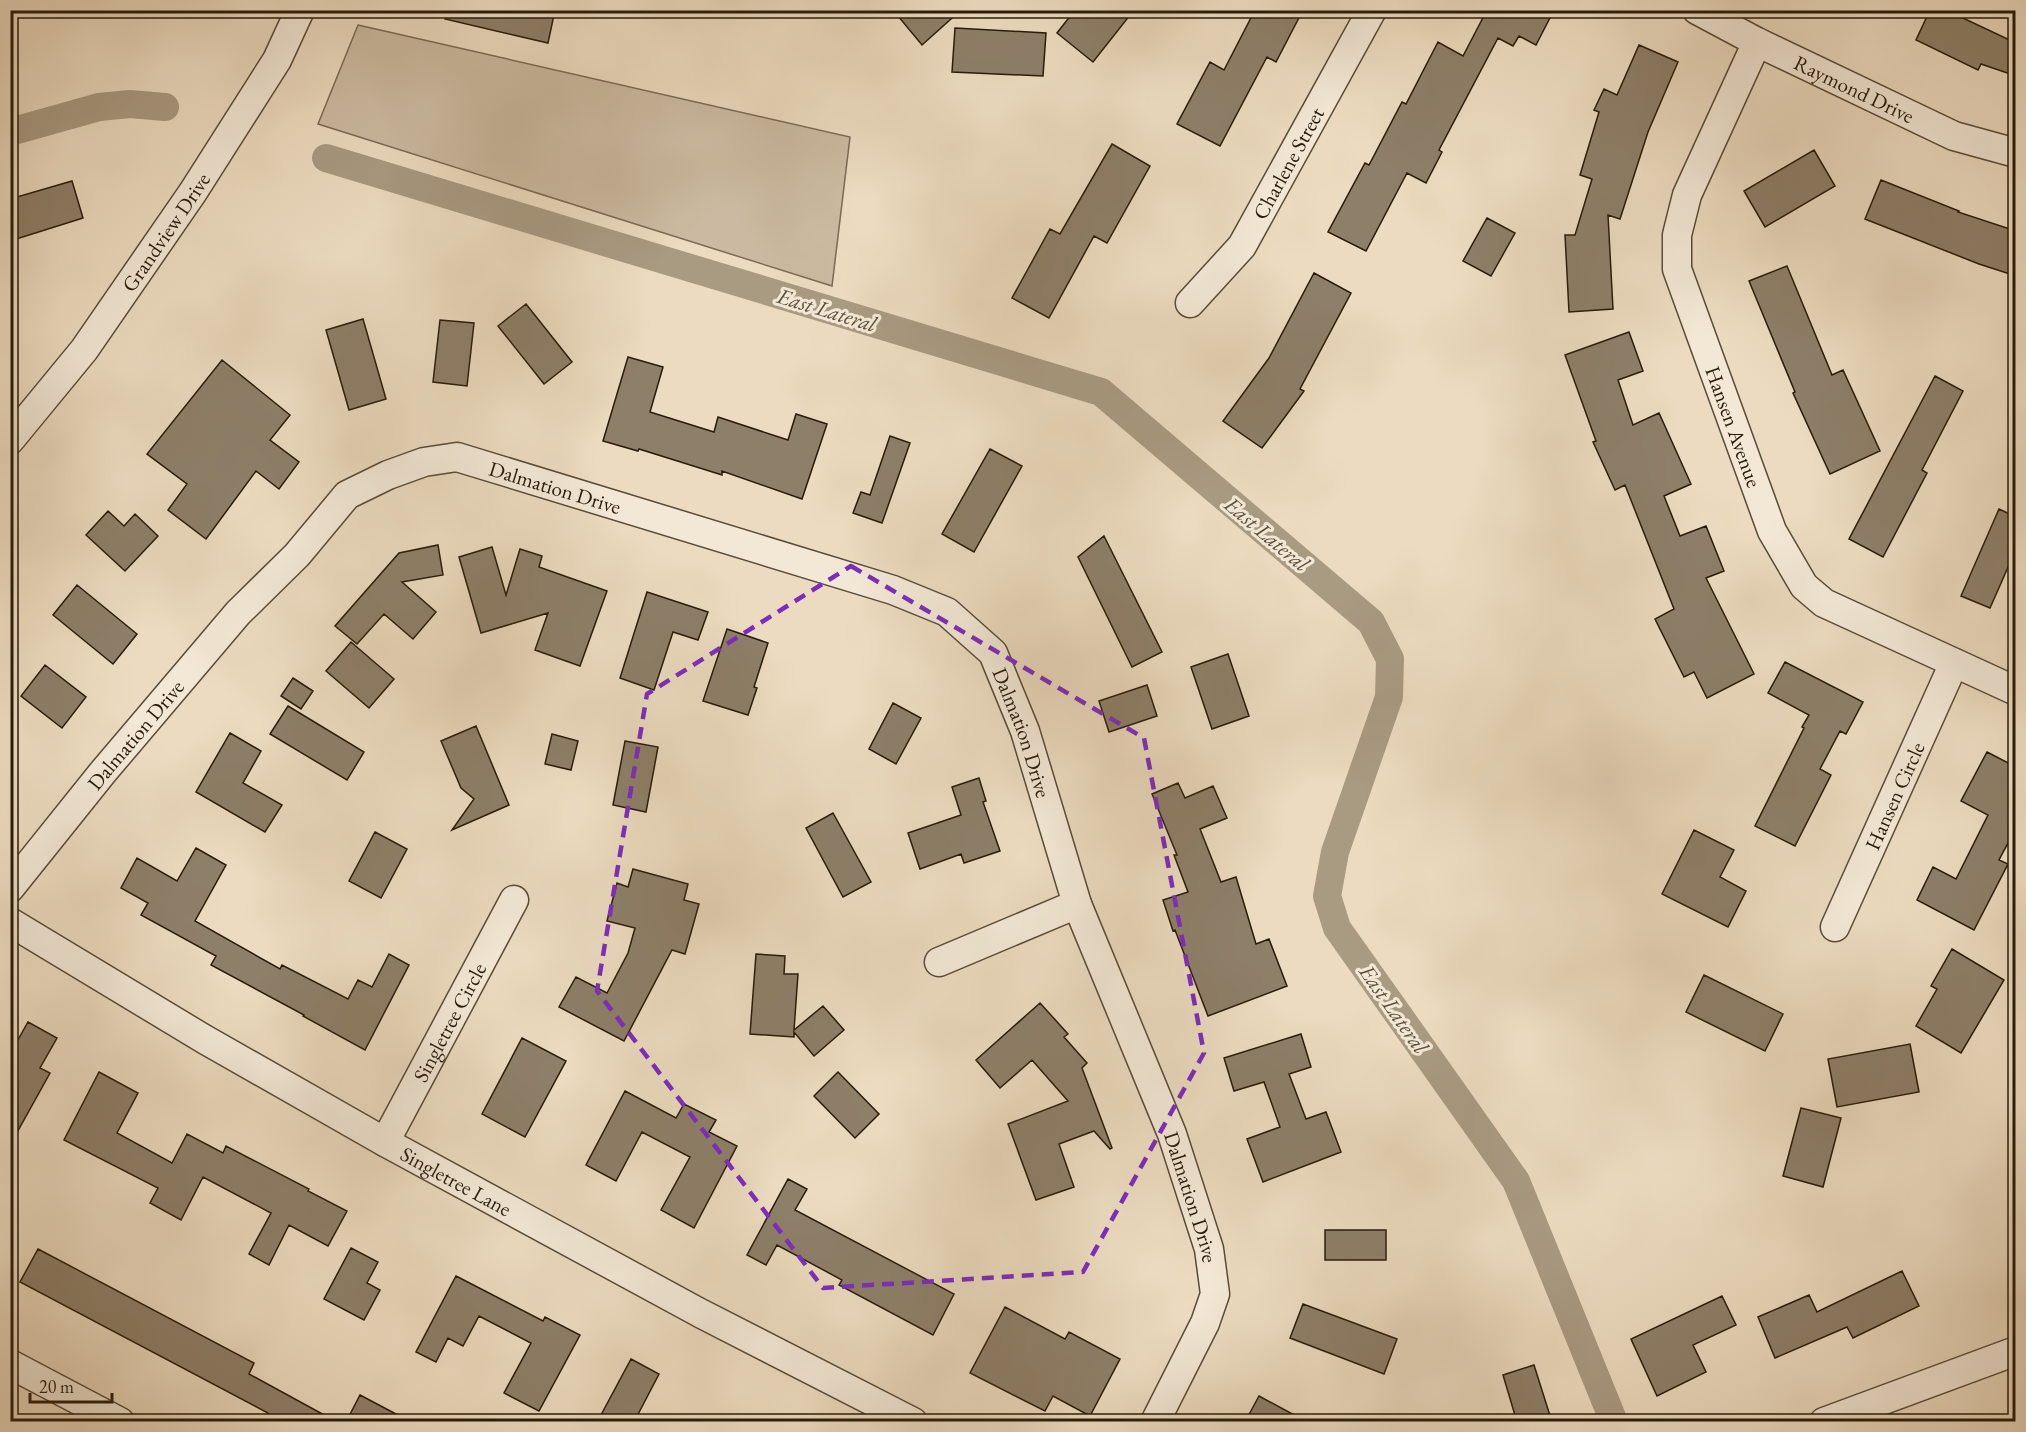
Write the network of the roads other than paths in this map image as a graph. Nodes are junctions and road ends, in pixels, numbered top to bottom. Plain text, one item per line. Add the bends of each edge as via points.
1 (300, 10) edge
2 (1372, 10) edge
3 (1697, 10) edge
4 (1757, 42) junction
5 (2016, 153) edge
6 (1190, 303) dead end
7 (10, 440) edge
8 (1954, 663) junction
9 (2016, 691) edge
10 (10, 888) edge
11 (514, 900) dead end
12 (1077, 904) junction
13 (10, 922) edge
14 (1835, 927) dead end
15 (939, 962) dead end
16 (385, 1142) junction
17 (2016, 1351) edge
18 (10, 1364) edge
19 (120, 1422) edge
20 (913, 1422) edge
21 (1155, 1422) edge
22 (1824, 1422) edge

1 - 7 street, Grandview Drive via 278,60 193,192 84,350
2 - 6 street, Charlene Street via 1242,246
3 - 4 street, Raymond Drive
4 - 5 street, Raymond Drive via 1954,136
4 - 8 street, Hansen Avenue via 1687,195 1677,235 1677,269 1772,531 1804,586 1824,603
8 - 9 street, Hansen Avenue
8 - 14 street, Hansen Circle
10 - 12 street, Dalmation Drive via 230,622 297,555 347,495 424,462 457,457 893,590 947,612 993,653 1025,731
11 - 16 street, Singletree Circle
12 - 15 street
12 - 21 street, Dalmation Drive via 1172,1134 1209,1249 1215,1294 1205,1323
13 - 16 street, Singletree Lane
16 - 20 street, Singletree Lane via 700,1313
17 - 22 street
18 - 19 street

